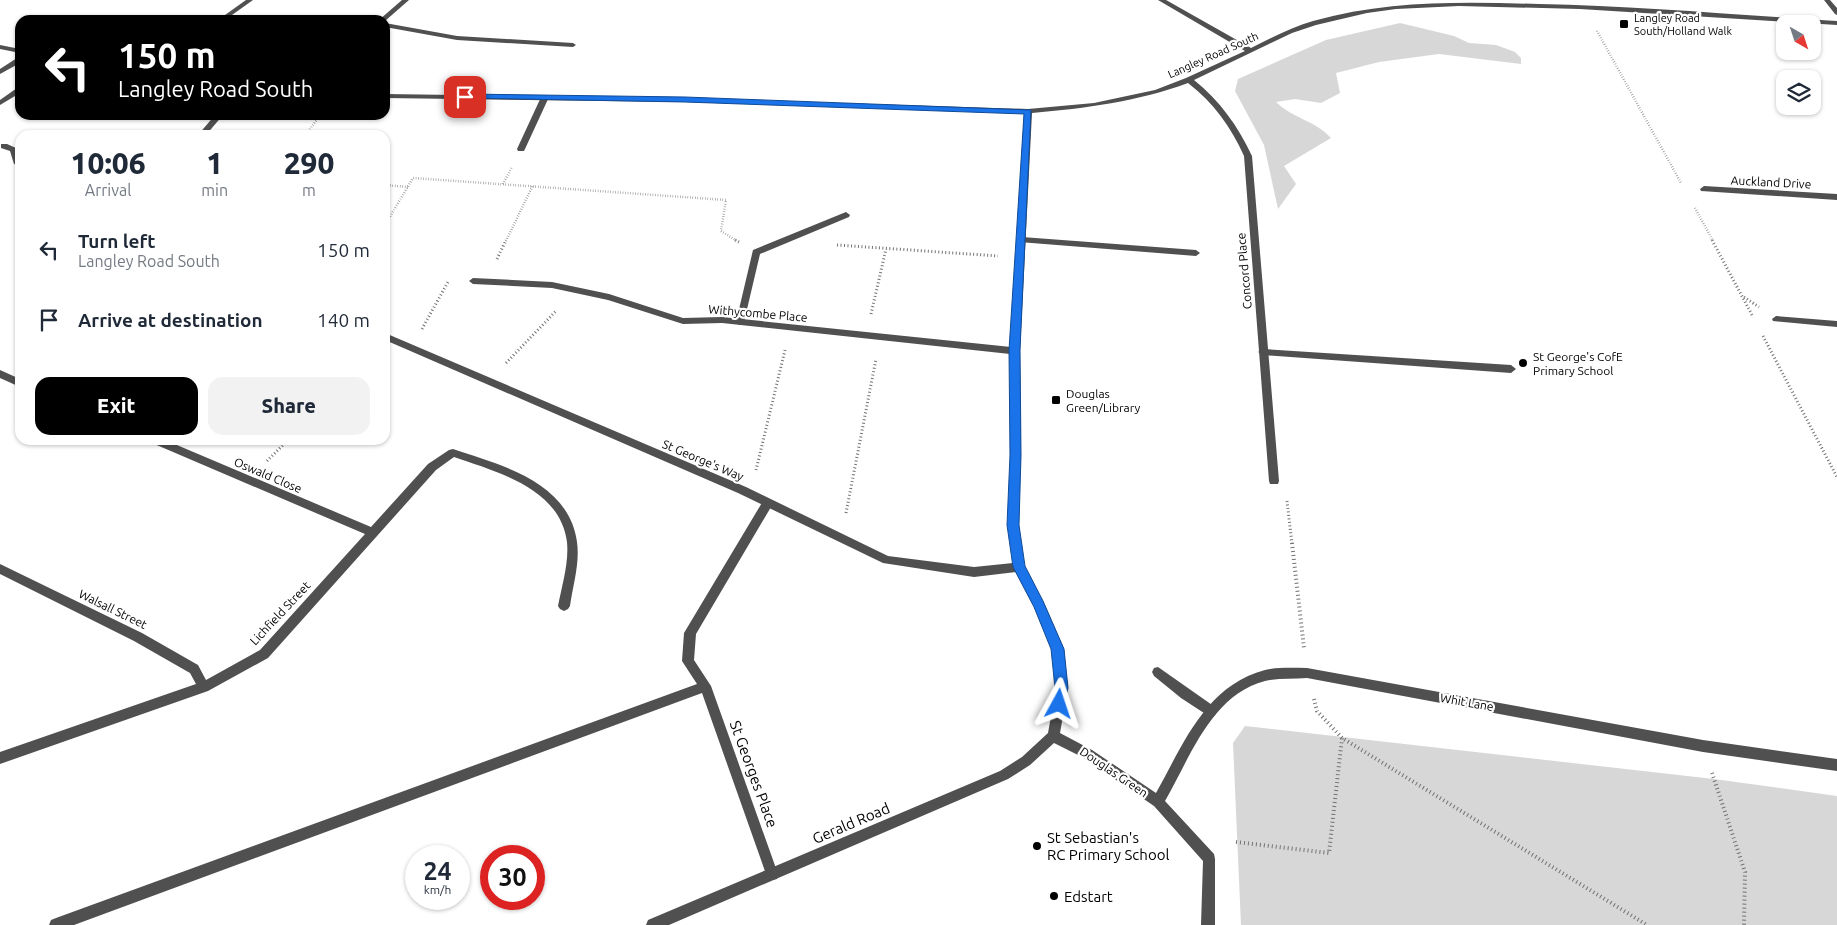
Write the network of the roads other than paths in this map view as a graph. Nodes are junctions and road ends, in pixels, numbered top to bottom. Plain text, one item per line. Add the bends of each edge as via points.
1 (250, 0) edge
2 (406, 0) edge
3 (1162, 0) edge
4 (1827, 0) edge
5 (1578, 3) edge
6 (1837, 13) edge
7 (228, 15) edge
8 (388, 15) edge
9 (1837, 23) edge
10 (390, 26) edge
11 (573, 45) dead end
12 (0, 47) edge
13 (15, 50) edge
14 (1251, 51) junction
15 (15, 63) edge
16 (0, 72) edge
17 (1189, 80) junction
18 (15, 93) edge
19 (390, 96) edge
20 (545, 97) junction
21 (0, 103) edge
22 (1028, 111) junction
23 (215, 120) edge
24 (206, 130) edge
25 (2, 146) edge
26 (521, 149) dead end
27 (15, 154) edge
28 (1704, 189) dead end
29 (1837, 197) edge
30 (846, 215) dead end
31 (1022, 240) junction
32 (1196, 253) dead end
33 (473, 282) road end
34 (1776, 319) dead end
35 (740, 322) junction
36 (1837, 324) edge
37 (390, 338) edge
38 (1015, 350) junction
39 (1263, 352) junction
40 (1510, 369) dead end
41 (0, 374) edge
42 (15, 381) edge
43 (167, 445) edge
44 (1274, 481) road end
45 (767, 504) junction
46 (371, 532) junction
47 (1019, 567) junction
48 (0, 569) edge
49 (564, 606) dead end
50 (1158, 672) dead end
51 (704, 686) junction
52 (204, 687) junction
53 (1211, 711) junction
54 (1053, 736) junction
55 (0, 758) edge
56 (1837, 766) edge
57 (1158, 802) junction
58 (772, 874) junction
59 (56, 925) edge
60 (653, 925) edge
61 (1208, 925) edge

1 - 7 street
2 - 8 street
3 - 14 street
4 - 6 street
5 - 9 street, Langley Road South
5 - 14 street, Langley Road South via 1427,4 1366,11 1290,32
10 - 11 street via 457,38
12 - 13 street
14 - 17 street, Langley Road South
15 - 16 street
17 - 22 street, Langley Road South via 1094,106
17 - 39 street, Concord Place via 1228,119 1248,156
18 - 21 street
19 - 20 street, Langley Road South
20 - 22 street, Langley Road South
20 - 26 street
22 - 31 street
23 - 24 street
25 - 27 street
28 - 29 street, Auckland Drive
30 - 35 street via 756,252
31 - 32 street
31 - 38 street
33 - 35 street, Withycombe Place via 552,285 609,297 683,321
34 - 36 street
35 - 38 street, Withycombe Place
37 - 45 street, St George's Way via 742,490
38 - 47 street via 1013,525
39 - 40 street
39 - 44 street, Concord Place
41 - 42 street
43 - 46 street, Oswald Close
45 - 47 street, St George's Way via 887,560 974,572
45 - 51 street, St Georges Place via 690,633 688,661
46 - 49 street, Lichfield Street via 432,467 453,454 522,478 540,490 567,522 572,541
46 - 52 street, Lichfield Street via 264,654
47 - 54 street via 1058,649 1062,688
48 - 52 street, Walsall Street via 138,637 194,669
50 - 53 street
51 - 58 street, St Georges Place
51 - 59 street
52 - 55 street, Lichfield Street
53 - 56 street, Whit Lane via 1237,688 1264,676 1307,673 1703,746
53 - 57 street, Whit Lane via 1202,720
54 - 57 street, Douglas Green via 1088,754
54 - 58 street, Gerald Road via 1026,761 1004,775
57 - 61 street, Douglas Green via 1209,859
58 - 60 street, Gerald Road

